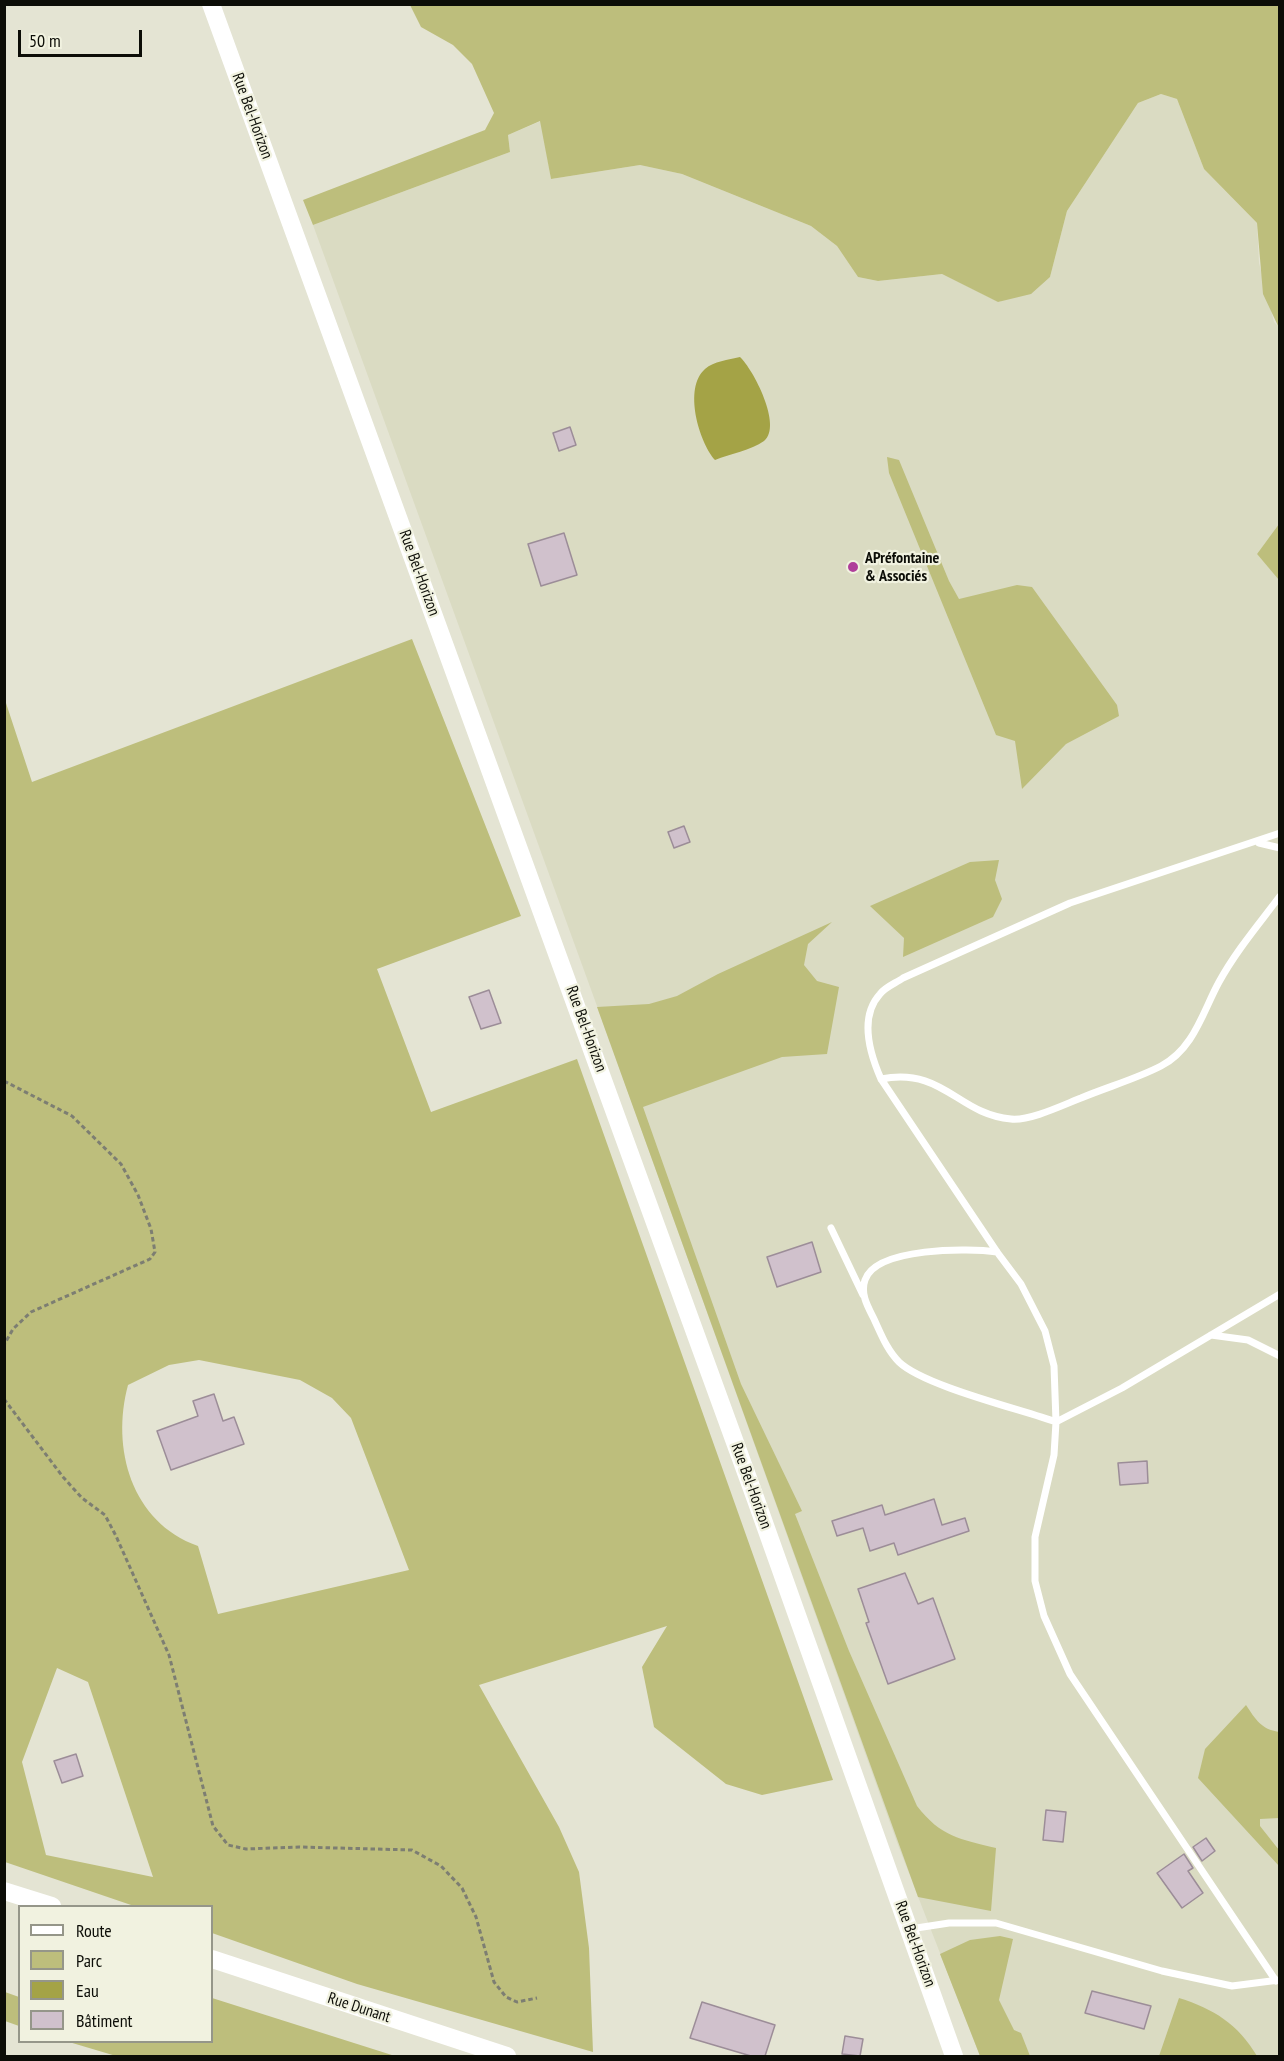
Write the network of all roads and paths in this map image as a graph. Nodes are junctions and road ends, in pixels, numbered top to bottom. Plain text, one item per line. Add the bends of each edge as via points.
1 (211, 4) edge
2 (1280, 833) edge
3 (1257, 842) junction
4 (1280, 848) edge
5 (1280, 896) edge
6 (881, 1079) junction
7 (4, 1081) edge
8 (831, 1228) dead end
9 (997, 1252) junction
10 (1280, 1294) edge
11 (864, 1297) junction
12 (1211, 1335) junction
13 (4, 1345) edge
14 (1280, 1356) edge
15 (4, 1399) edge
16 (1056, 1422) junction
17 (4, 1891) edge
18 (49, 1905) edge
19 (910, 1929) junction
20 (213, 1959) edge
21 (1278, 1981) edge
22 (537, 1998) dead end
23 (507, 2056) edge
24 (954, 2056) edge

1 - 19 street, Rue Bel-Horizon
2 - 3 lane
3 - 4 lane
3 - 6 lane via 1070,903 903,978 879,994 868,1018 870,1054
5 - 6 lane via 1219,981 1198,1027 1180,1052 1162,1066 1048,1110 1013,1119 986,1113 925,1079 909,1075
6 - 9 lane
7 - 13 path via 72,1116 121,1164 138,1195 155,1252 150,1259 31,1312 13,1329
8 - 11 lane
9 - 11 lane via 947,1249 897,1258 875,1266 865,1280
9 - 16 lane via 1021,1284 1044,1331 1054,1366
10 - 12 lane
11 - 16 lane via 887,1346 900,1362 921,1377
12 - 14 lane via 1248,1340
12 - 16 lane
15 - 22 path via 63,1477 105,1515 116,1536 169,1655 213,1826 228,1845 246,1849 412,1850 441,1866 462,1888 476,1917 494,1982 506,1998 517,2002
16 - 21 lane via 1054,1455 1035,1537 1035,1581 1044,1616 1070,1674
17 - 18 street
19 - 21 lane via 949,1923 996,1923 1162,1971 1232,1986
19 - 24 street, Rue Bel-Horizon
20 - 23 street, Rue Dunant

